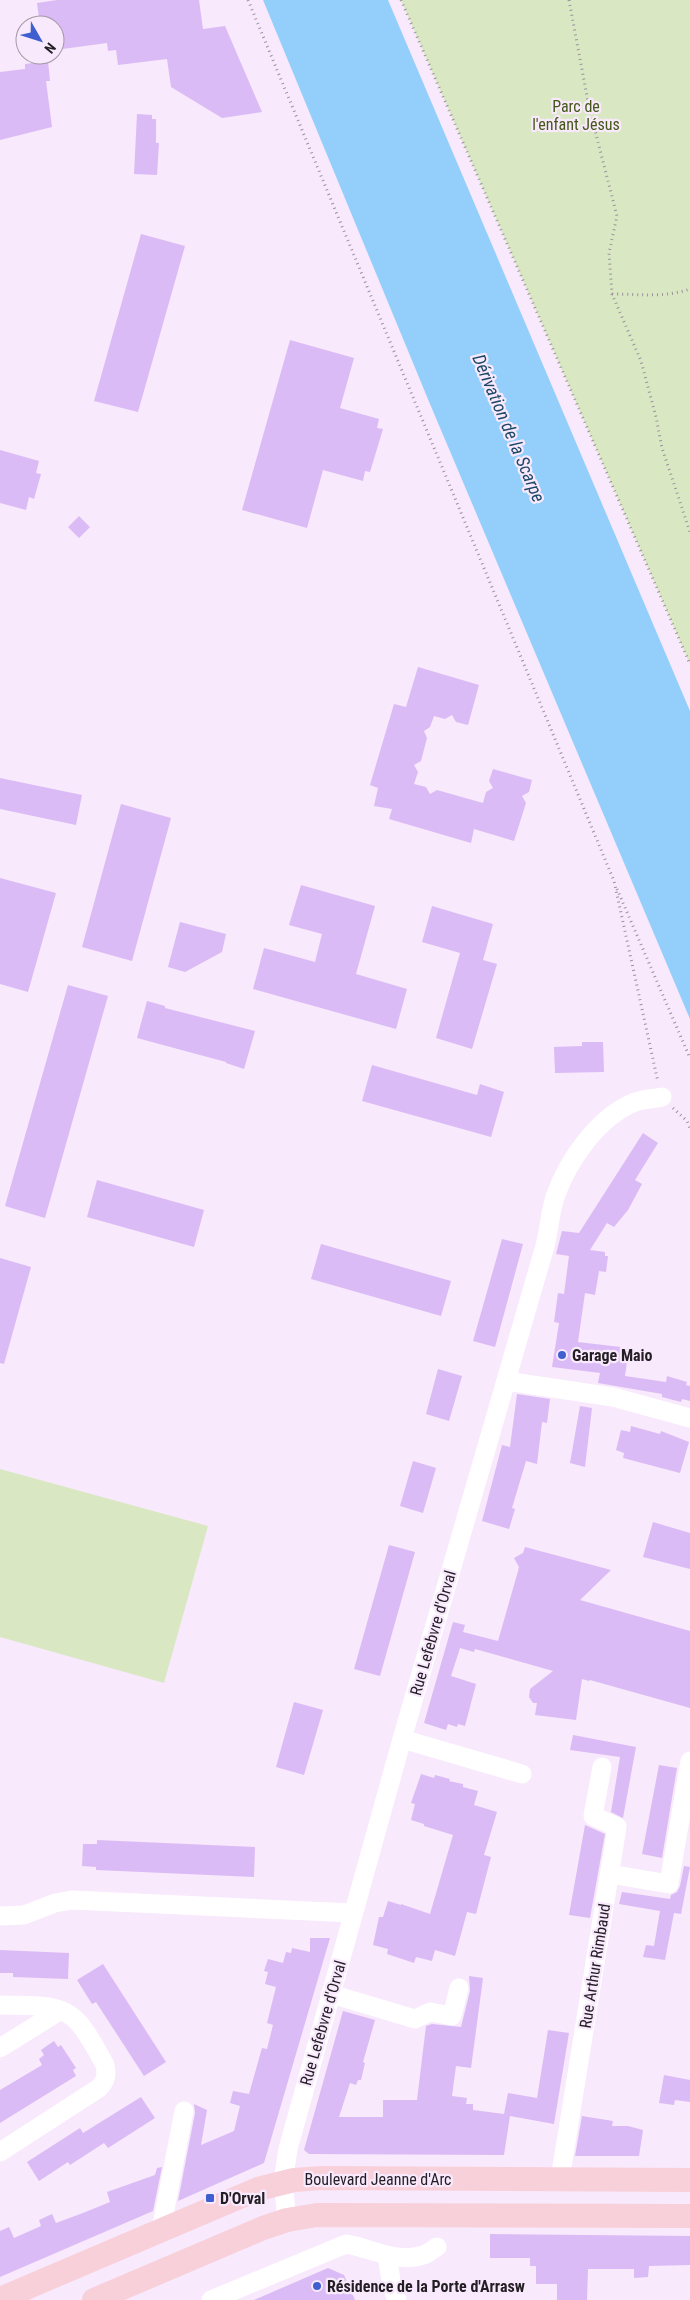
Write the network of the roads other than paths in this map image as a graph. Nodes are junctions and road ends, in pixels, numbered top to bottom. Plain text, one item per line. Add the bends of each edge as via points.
1 (662, 1097) road end
2 (506, 1381) junction
3 (690, 1418) edge
4 (402, 1739) junction
5 (690, 1761) edge
6 (602, 1766) dead end
7 (522, 1774) dead end
8 (682, 1858) edge
9 (610, 1874) junction
10 (353, 1913) junction
11 (0, 1916) edge
12 (459, 1988) dead end
13 (331, 1994) junction
14 (0, 2005) edge
15 (61, 2010) junction
16 (0, 2048) edge
17 (184, 2111) dead end
18 (0, 2152) edge
19 (560, 2179) junction
20 (690, 2180) edge
21 (283, 2182) junction
22 (690, 2216) edge
23 (287, 2220) junction
24 (161, 2230) junction
25 (437, 2246) dead end
26 (387, 2255) junction
27 (0, 2299) edge
28 (94, 2300) edge
29 (211, 2300) edge
30 (397, 2300) edge

1 - 2 street, Rue Lefebvre d'Orval via 636,1102 614,1114 592,1135 568,1168 555,1198 545,1246
2 - 3 street via 613,1397
2 - 4 street, Rue Lefebvre d'Orval
4 - 7 street
4 - 10 street, Rue Lefebvre d'Orval
5 - 8 street
6 - 9 street, Rue Arthur Rimbaud via 593,1816 616,1827
8 - 9 street via 669,1884
9 - 19 street, Rue Arthur Rimbaud
10 - 11 street via 72,1900 24,1915
10 - 13 street, Rue Lefebvre d'Orval
12 - 13 street via 452,2016 430,2012 414,2019
13 - 21 street, Rue Lefebvre d'Orval via 288,2149
14 - 15 street
15 - 16 street
15 - 18 street via 80,2023 105,2065 106,2078 99,2088
17 - 24 street
19 - 20 main road, Boulevard Jeanne d'Arc
19 - 21 main road, Boulevard Jeanne d'Arc via 322,2178
21 - 23 street, Rue Lefebvre d'Orval
21 - 24 main road, Boulevard Jeanne d'Arc via 258,2189
22 - 23 main road via 363,2214 317,2215
23 - 28 main road
24 - 27 main road, Boulevard Jeanne d'Arc
25 - 26 street via 424,2255
26 - 29 street via 346,2244
26 - 30 street

